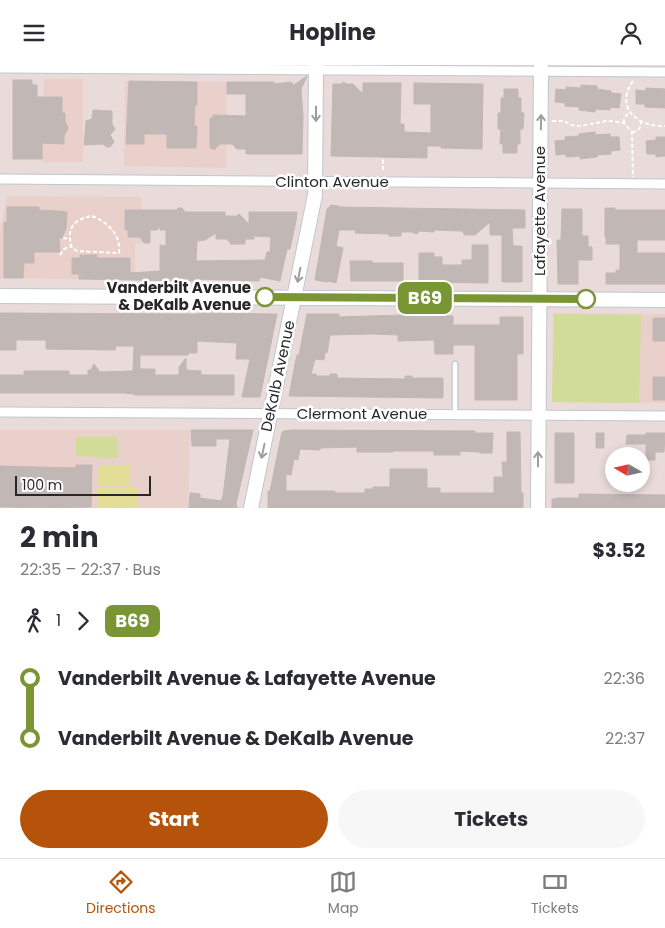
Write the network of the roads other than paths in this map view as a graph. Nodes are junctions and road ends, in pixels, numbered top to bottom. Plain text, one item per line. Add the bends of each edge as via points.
1 (316, 67) edge
2 (0, 68) edge
3 (541, 68) edge
4 (665, 72) edge
5 (0, 179) edge
6 (315, 182) junction
7 (540, 183) junction
8 (665, 184) edge
9 (0, 296) edge
10 (295, 297) junction
11 (539, 299) junction
12 (665, 300) edge
13 (455, 364) dead end
14 (0, 411) edge
15 (271, 413) junction
16 (455, 415) junction
17 (538, 415) junction
18 (665, 416) edge
19 (251, 508) edge
20 (538, 508) edge

1 - 2 street
1 - 3 street
1 -> 6 main road, DeKalb Avenue
3 - 4 street
7 -> 3 main road, Lafayette Avenue
5 - 6 street, Clinton Avenue
6 - 7 street, Clinton Avenue
6 -> 10 main road, DeKalb Avenue
7 - 8 street, Clinton Avenue
7 - 11 main road, Lafayette Avenue
9 - 10 main road
10 - 11 main road
10 - 15 main road, DeKalb Avenue
11 - 12 main road
11 - 17 main road, Lafayette Avenue
13 - 16 lane
14 - 15 street, Clermont Avenue
15 - 16 street, Clermont Avenue
15 -> 19 main road, DeKalb Avenue
16 - 17 street, Clermont Avenue
17 - 18 street, Clermont Avenue
20 -> 17 main road, Lafayette Avenue

